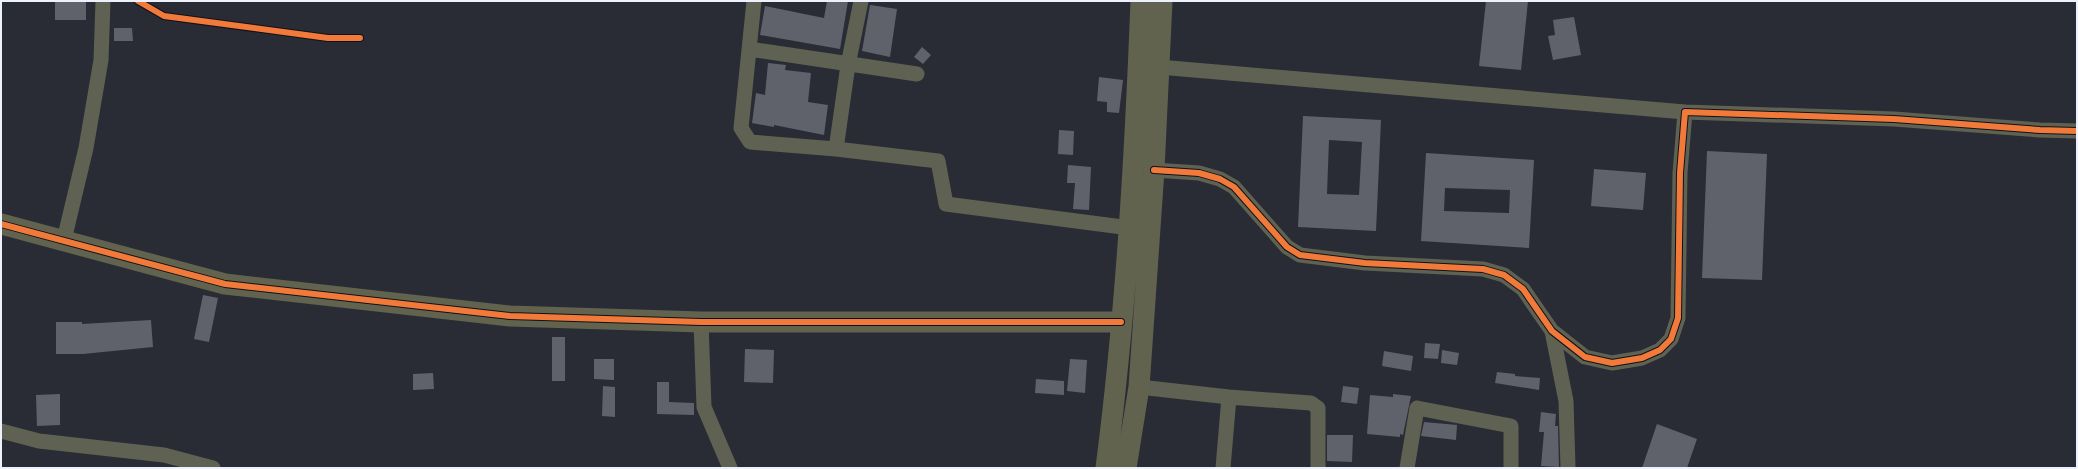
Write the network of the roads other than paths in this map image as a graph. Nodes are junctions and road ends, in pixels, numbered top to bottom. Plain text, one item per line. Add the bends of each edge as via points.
1 (103, 1) edge
2 (754, 1) edge
3 (860, 1) edge
4 (1141, 1) edge
5 (1162, 1) edge
6 (749, 49) junction
7 (848, 65) junction
8 (1159, 67) junction
9 (917, 74) dead end
10 (1685, 112) junction
11 (2077, 131) edge
12 (836, 149) junction
13 (1154, 170) junction
14 (1, 224) edge
15 (1130, 228) junction
16 (64, 240) junction
17 (701, 322) junction
18 (1121, 322) junction
19 (1552, 331) junction
20 (1138, 387) junction
21 (1229, 397) junction
22 (1, 431) edge
23 (212, 468) edge
24 (730, 468) edge
25 (1106, 468) edge
26 (1126, 468) edge
27 (1223, 468) edge
28 (1318, 468) edge
29 (1407, 468) edge
30 (1511, 468) edge
31 (1568, 468) edge

1 - 16 street via 101,60 86,148
2 - 6 street
3 - 7 street
4 - 15 street
5 - 8 street
6 - 7 street
6 - 12 street via 741,128 750,142
7 - 9 street
7 - 12 street
8 - 10 street
8 - 13 street
10 - 11 street via 1894,119
10 - 19 street via 1680,173 1678,318 1670,339 1660,350 1642,358 1612,363 1585,357
12 - 15 street via 938,161 946,204
13 - 19 street via 1199,173 1220,179 1234,187 1287,247 1300,255 1365,263 1483,269 1504,275 1523,289
13 - 20 street
14 - 16 street
15 - 18 street
16 - 17 street via 225,284 510,316
17 - 18 street
17 - 24 street via 704,407
18 - 25 street
19 - 31 street via 1566,401
20 - 21 street
20 - 26 street
21 - 27 street
21 - 28 street via 1315,405 1318,408
22 - 23 street via 40,441 164,455
29 - 30 street via 1417,408 1511,426

